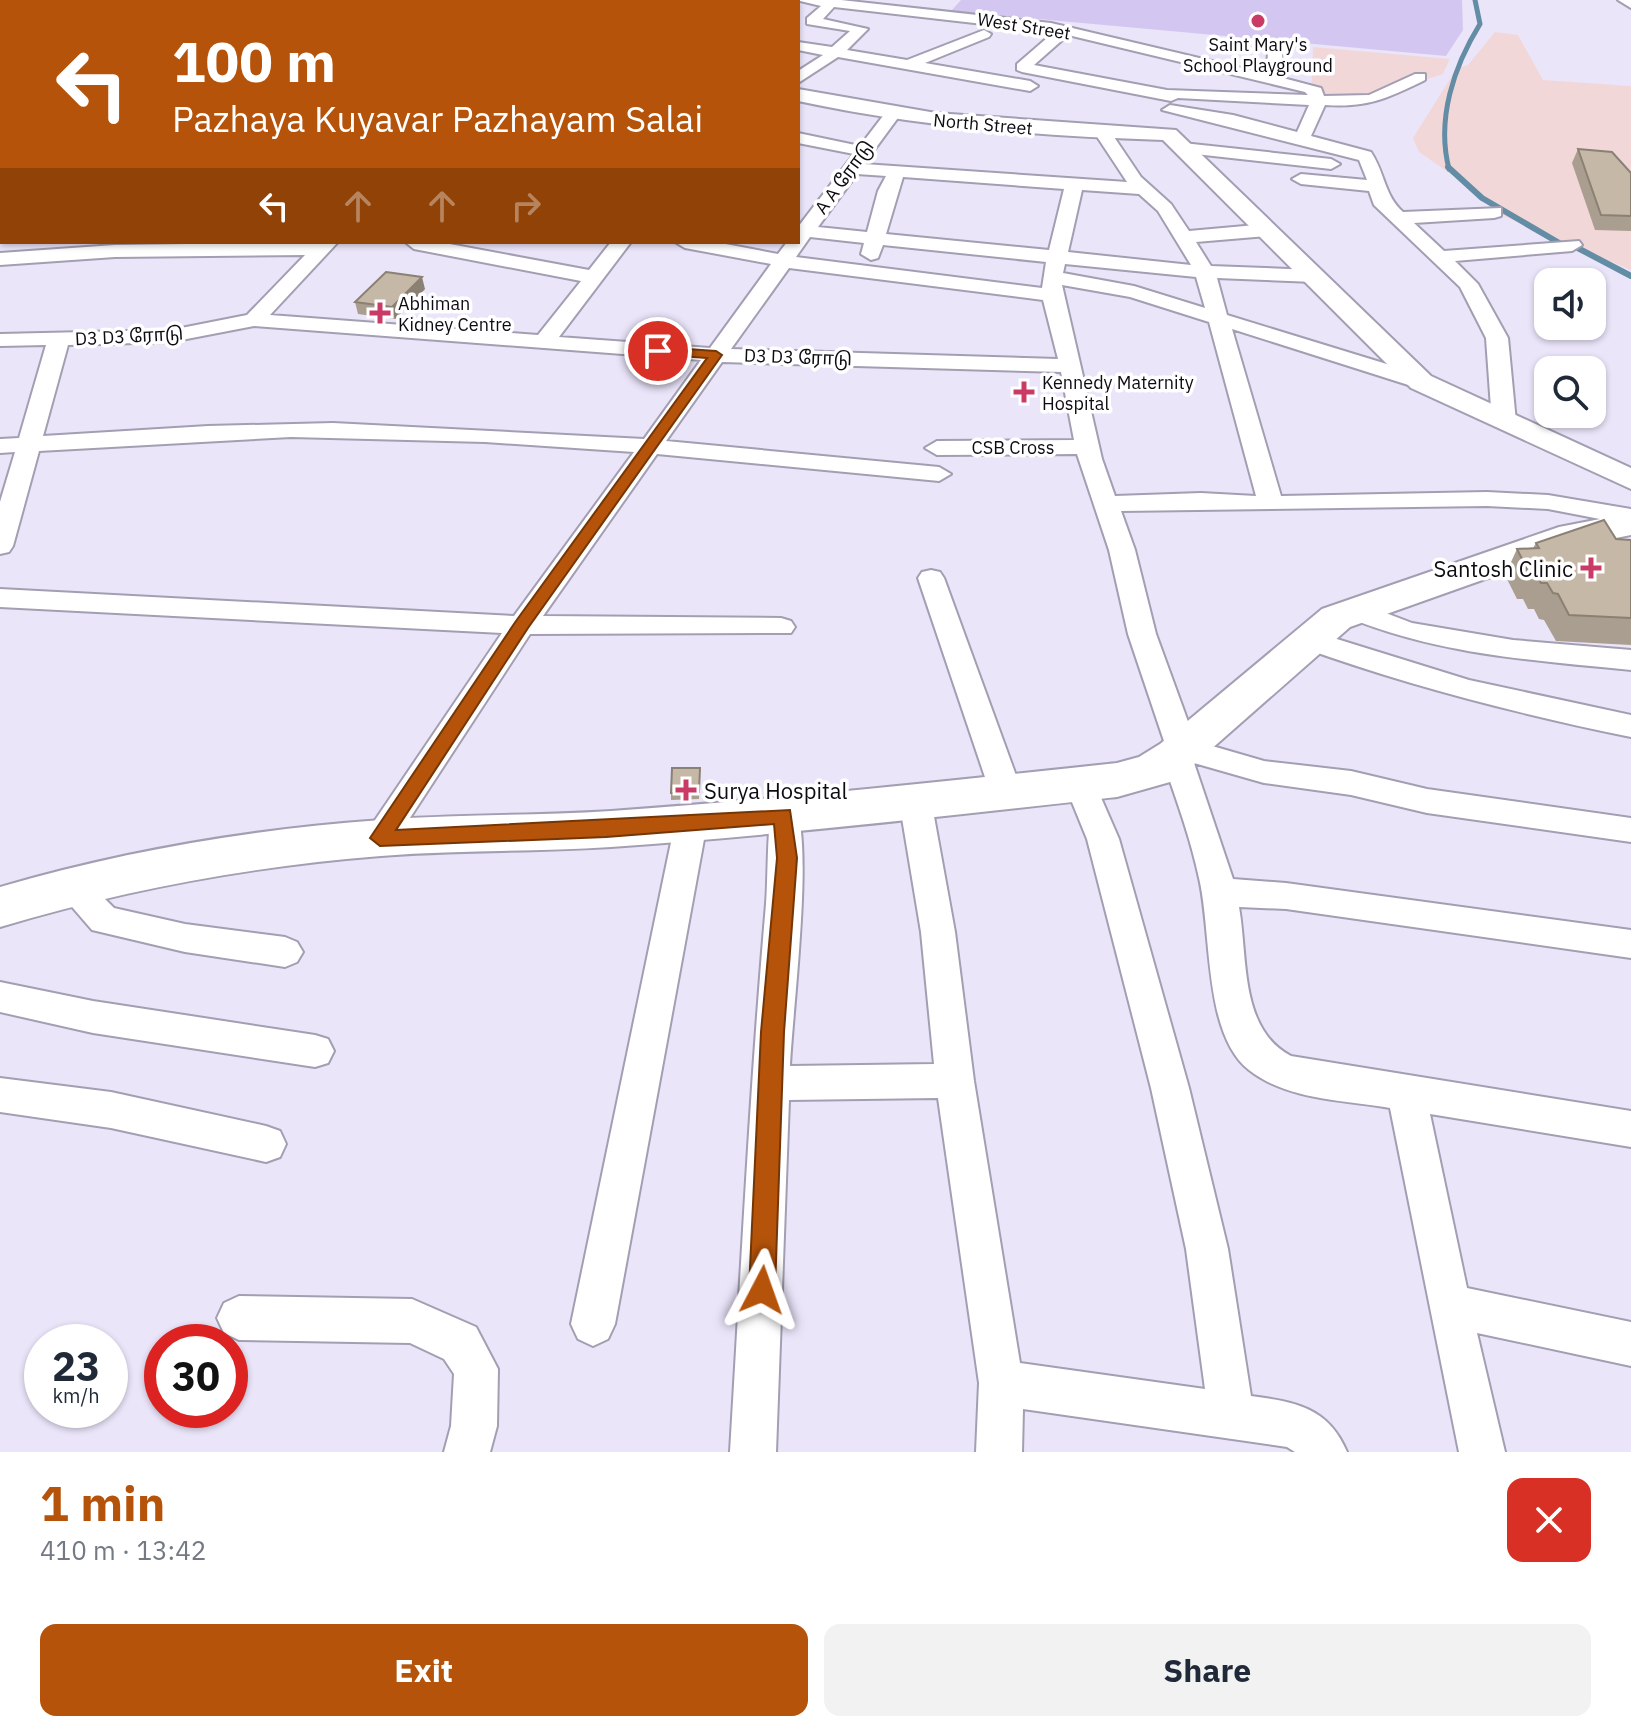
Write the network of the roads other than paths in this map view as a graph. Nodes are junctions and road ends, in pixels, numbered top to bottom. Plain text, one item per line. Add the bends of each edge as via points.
1 (803, 0) edge
2 (832, 3) junction
3 (857, 3) edge
4 (924, 6) edge
5 (1065, 30) junction
6 (984, 34) dead end
7 (800, 46) edge
8 (1211, 49) dead end
9 (1275, 50) dead end
10 (835, 53) junction
11 (908, 65) junction
12 (1199, 65) junction
13 (800, 77) edge
14 (1420, 77) dead end
15 (1275, 82) junction
16 (1030, 86) dead end
17 (800, 95) edge
18 (1318, 102) junction
19 (892, 115) junction
20 (1173, 116) junction
21 (1102, 132) junction
22 (800, 138) edge
23 (1299, 141) junction
24 (862, 151) junction
25 (850, 168) junction
26 (1208, 171) junction
27 (897, 172) junction
28 (1238, 174) dead end
29 (1374, 177) junction
30 (1284, 178) dead end
31 (1073, 182) junction
32 (1144, 189) junction
33 (1494, 212) dead end
34 (1398, 218) junction
35 (1267, 230) junction
36 (1185, 237) junction
37 (800, 238) edge
38 (876, 238) junction
39 (419, 244) edge
40 (619, 244) edge
41 (796, 244) edge
42 (800, 244) edge
43 (1572, 245) dead end
44 (325, 246) edge
45 (1439, 257) junction
46 (0, 259) edge
47 (867, 272) junction
48 (1205, 272) junction
49 (1054, 276) junction
50 (1314, 276) junction
51 (593, 277) junction
52 (1219, 318) junction
53 (254, 320) junction
54 (59, 339) junction
55 (0, 340) edge
56 (543, 343) junction
57 (716, 355) junction
58 (1071, 366) junction
59 (1421, 382) junction
60 (1504, 422) junction
61 (28, 444) junction
62 (651, 445) junction
63 (0, 446) edge
64 (1088, 447) junction
65 (937, 448) dead end
66 (939, 474) dead end
67 (1631, 480) edge
68 (1107, 504) junction
69 (1271, 504) junction
70 (1630, 525) edge
71 (0, 546) edge
72 (931, 578) dead end
73 (0, 598) edge
74 (1357, 611) junction
75 (522, 625) junction
76 (781, 627) dead end
77 (1311, 640) junction
78 (1631, 660) edge
79 (1631, 726) edge
80 (1179, 751) junction
81 (1081, 785) junction
82 (1006, 792) junction
83 (915, 800) junction
84 (784, 816) junction
85 (691, 823) junction
86 (1631, 830) edge
87 (380, 838) junction
88 (71, 886) junction
89 (1220, 892) junction
90 (0, 907) edge
91 (1631, 944) edge
92 (285, 952) dead end
93 (0, 997) edge
94 (315, 1051) dead end
95 (955, 1081) junction
96 (771, 1083) junction
97 (0, 1095) edge
98 (1407, 1096) junction
99 (1631, 1129) edge
100 (266, 1144) dead end
101 (1450, 1306) junction
102 (239, 1318) dead end
103 (593, 1324) dead end
104 (1631, 1344) edge
105 (1001, 1383) junction
106 (1231, 1414) junction
107 (467, 1452) edge
108 (753, 1452) edge
109 (999, 1452) edge
110 (1324, 1452) edge
111 (1482, 1452) edge

1 - 2 street, West Street
2 - 3 street, West Street
2 - 10 street via 812,21 861,29
3 - 4 street, West Street
4 - 5 street, West Street
5 - 12 street, West Street via 1186,44
5 - 20 street via 1022,67
6 - 11 street
7 - 10 street
8 - 12 street
9 - 15 street
10 - 11 street
10 - 13 street
11 - 16 street
12 - 15 street
12 - 20 street
14 - 18 street via 1373,99
15 - 18 street via 1315,91
17 - 19 street, North Street
18 - 20 street
18 - 23 street via 1312,126
19 - 21 street, North Street
19 - 24 street, A A ரோடு
20 - 21 street, North Street
20 - 23 street via 1233,120
20 - 26 street
20 - 29 street
21 - 32 street
22 - 24 street
23 - 29 street via 1365,156
24 - 25 street, A A ரோடு
25 - 27 street
25 - 37 street, A A ரோடு
26 - 28 street
26 - 35 street
27 - 31 street
27 - 38 street
29 - 30 street
29 - 34 street via 1380,201
31 - 32 street
31 - 49 street
32 - 36 street
33 - 34 street
34 - 45 street
35 - 36 street
35 - 50 street
36 - 48 street
38 - 42 street
38 - 47 street
38 - 49 street
39 - 51 street
40 - 51 street
41 - 47 street
41 - 57 street, A A ரோடு
43 - 45 street
44 - 46 street
44 - 53 street
45 - 60 street via 1468,284 1497,338
47 - 49 street
48 - 49 street
48 - 50 street
48 - 52 street
49 - 52 street via 1134,292
49 - 58 street
50 - 59 street
51 - 56 street
52 - 59 street
52 - 69 street
53 - 54 street, D3 D3 ரோடு via 171,336
53 - 56 street, D3 D3 ரோடு
54 - 55 street, D3 D3 ரோடு
54 - 61 street
56 - 57 street, D3 D3 ரோடு
57 - 58 street, D3 D3 ரோடு
57 - 62 street, A A ரோடு
58 - 64 street
59 - 60 street
60 - 67 street
61 - 62 street via 333,430
61 - 63 street
61 - 71 street
62 - 66 street
62 - 75 street, A A ரோடு
64 - 65 street, CSB Cross
64 - 68 street
68 - 69 street
68 - 80 street
69 - 70 street via 1548,502
70 - 74 main road via 1572,535
72 - 82 street
73 - 75 street
74 - 77 main road via 1336,618
74 - 78 street via 1407,631 1513,649
75 - 76 street
75 - 87 street, A A ரோடு
77 - 79 street via 1474,693
77 - 80 main road
80 - 81 main road via 1154,770
80 - 86 street via 1427,801
80 - 89 street
81 - 82 main road
81 - 106 street via 1103,839 1170,1088 1207,1249
82 - 83 main road
83 - 84 main road
83 - 95 street via 938,932
84 - 85 main road
84 - 96 street via 787,858
85 - 87 main road
85 - 103 street
87 - 88 main road via 230,856
88 - 90 main road
88 - 92 street via 104,920
89 - 91 street via 1286,896
89 - 98 street via 1235,1005 1243,1036 1258,1059 1292,1075
93 - 94 street
95 - 96 street
95 - 105 street
96 - 108 street
97 - 100 street via 111,1110
98 - 99 street
98 - 101 street
101 - 104 street
101 - 111 street
102 - 107 street via 412,1321 460,1343 476,1369 474,1426
105 - 106 street
105 - 109 street
106 - 110 street via 1288,1424 1309,1433

